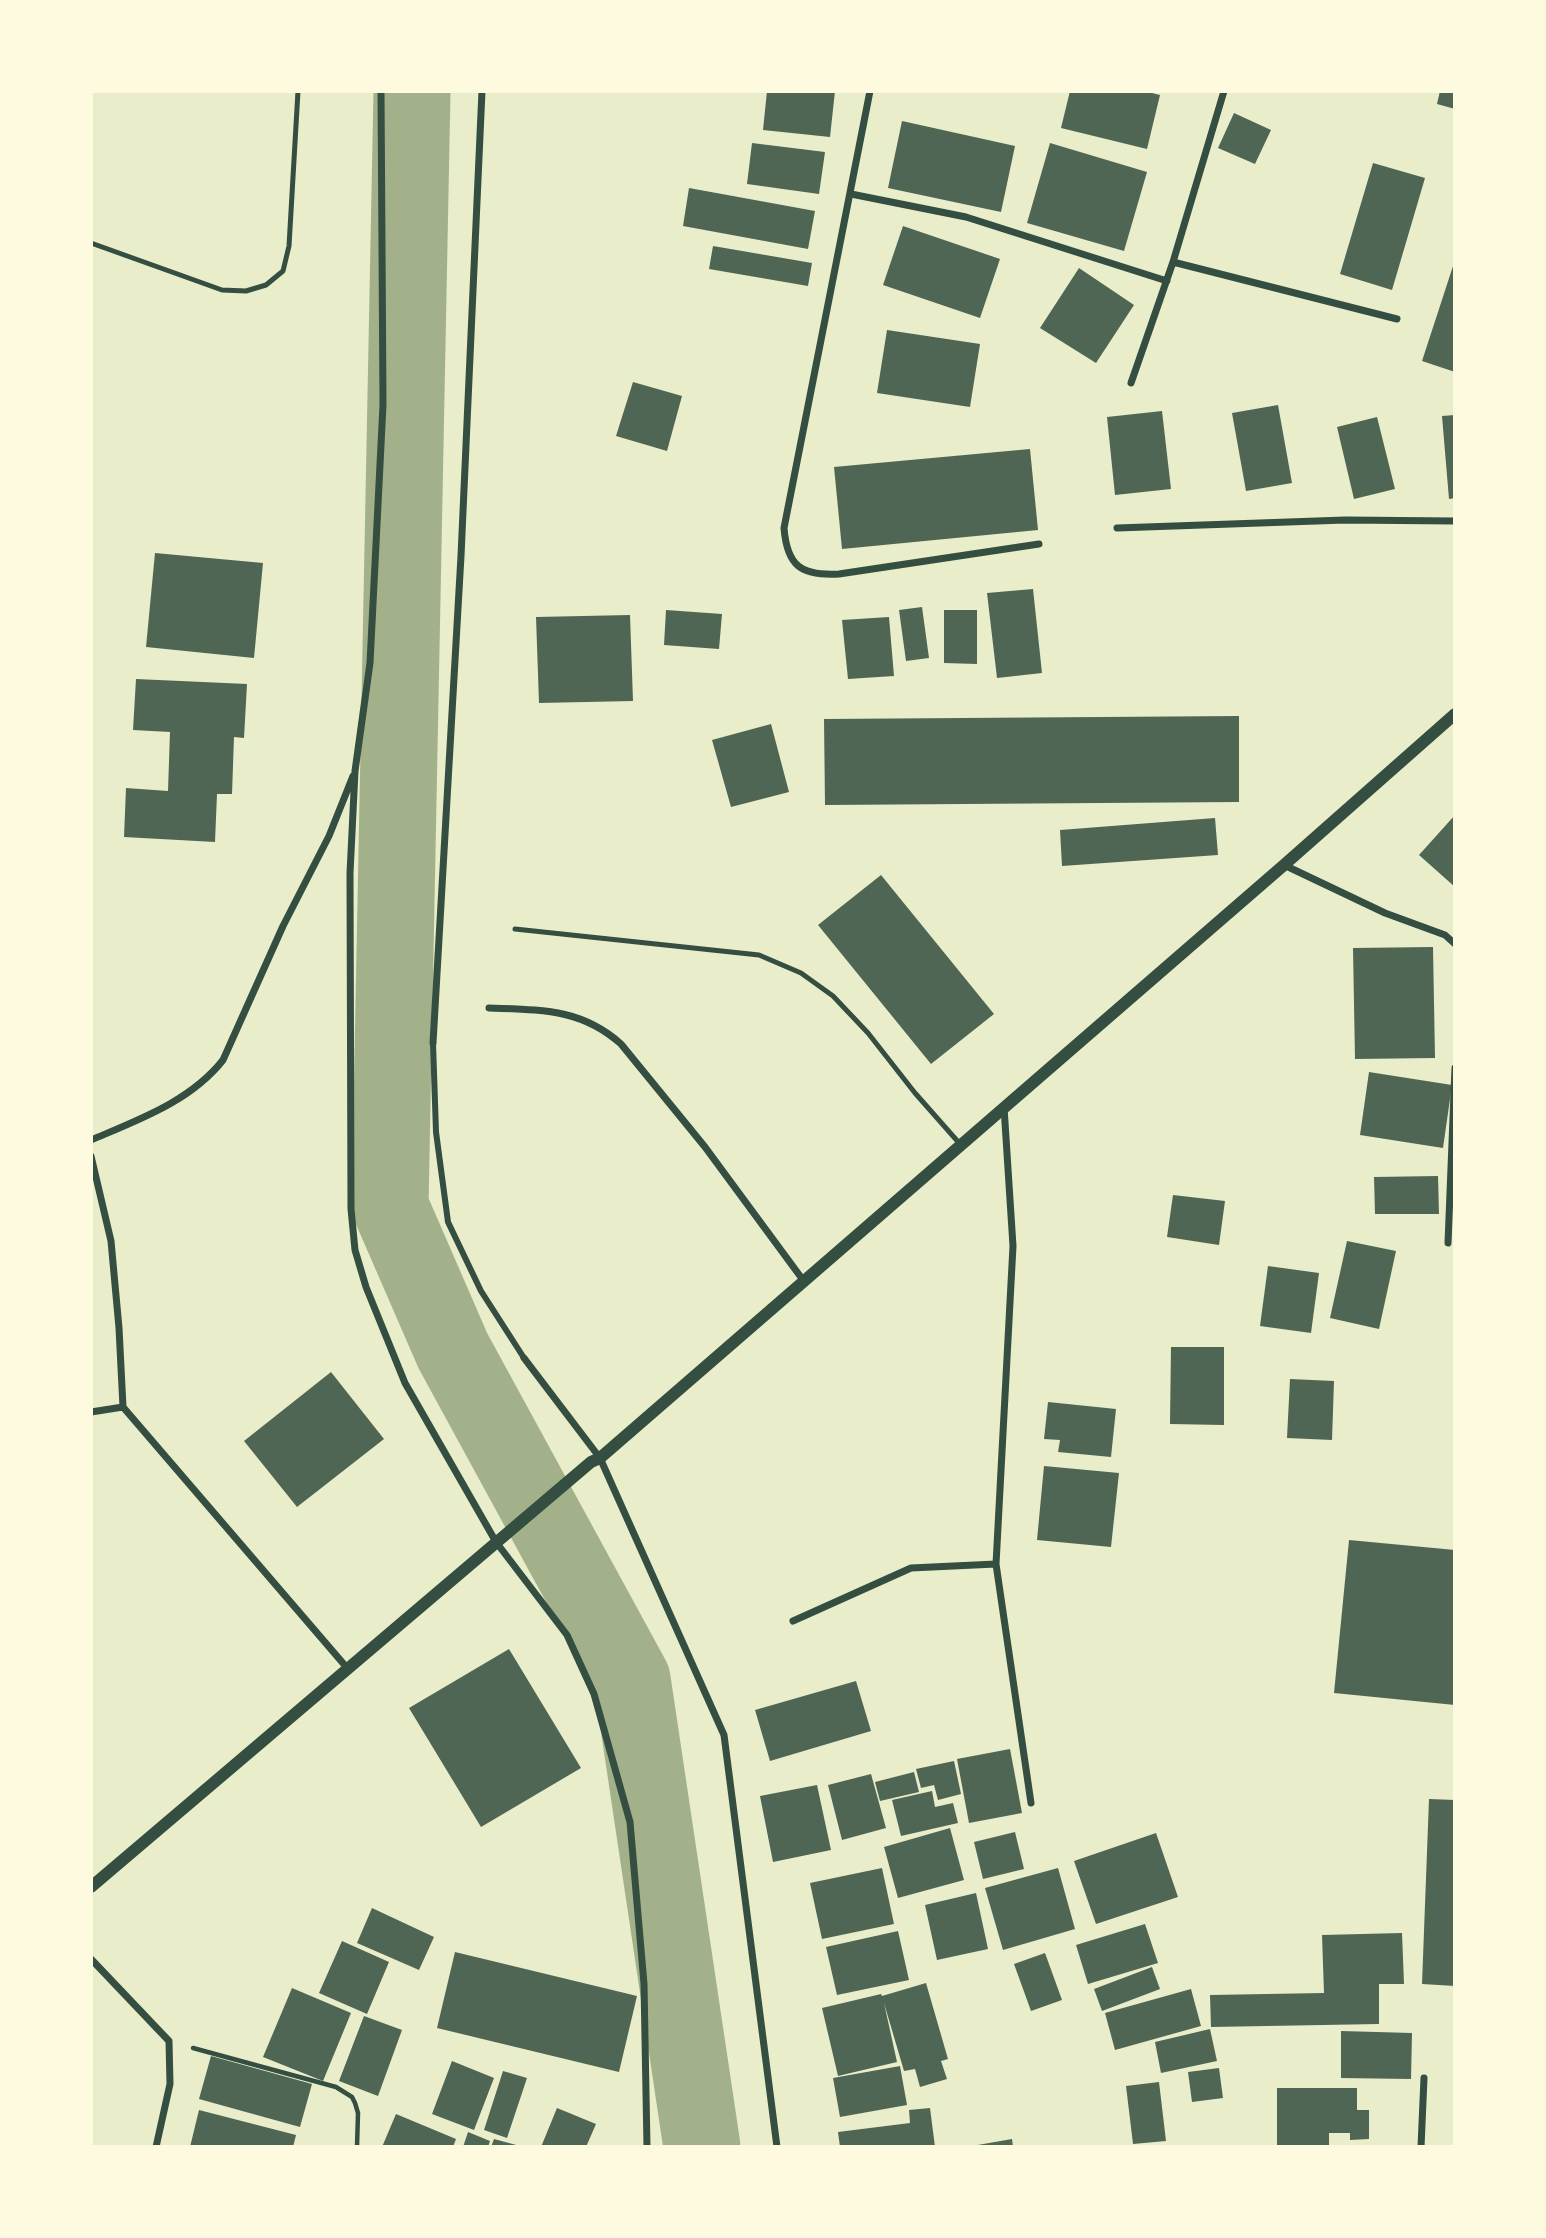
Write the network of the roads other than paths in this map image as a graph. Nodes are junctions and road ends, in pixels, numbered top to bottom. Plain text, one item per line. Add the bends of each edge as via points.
1 (298, 91) edge
2 (381, 91) edge
3 (482, 91) edge
4 (870, 91) edge
5 (1224, 91) edge
6 (851, 194) junction
7 (91, 243) edge
8 (1173, 262) junction
9 (1167, 281) junction
10 (1397, 319) dead end
11 (1130, 383) dead end
12 (1455, 521) edge
13 (1117, 528) dead end
14 (1039, 544) dead end
15 (1455, 714) edge
16 (355, 771) junction
17 (1284, 865) junction
18 (515, 929) dead end
19 (1455, 944) edge
20 (489, 1008) dead end
21 (433, 1043) joint
22 (1455, 1068) edge
23 (1004, 1106) junction
24 (91, 1140) edge
25 (960, 1143) junction
26 (91, 1156) edge
27 (1448, 1243) dead end
28 (803, 1280) junction
29 (524, 1358) joint
30 (122, 1407) junction
31 (91, 1412) edge
32 (595, 1460) junction
33 (495, 1542) junction
34 (996, 1564) junction
35 (793, 1621) dead end
36 (348, 1668) junction
37 (1031, 1803) dead end
38 (91, 1887) edge
39 (91, 1959) edge
40 (1424, 2078) dead end
41 (156, 2147) edge
42 (647, 2147) edge
43 (777, 2147) edge
44 (1422, 2147) edge

1 - 7 lane via 289,246 283,271 266,285 246,291 222,290
2 - 16 street via 383,405 370,663
3 - 21 street
4 - 6 street
5 - 8 street
6 - 9 street via 966,217
6 - 14 street via 784,528 793,562 817,576
8 - 9 street
8 - 10 street
9 - 11 street
12 - 13 street
15 - 17 street
16 - 24 street via 223,1060 210,1076 156,1112
16 - 33 street via 350,900 355,1251 405,1383
17 - 19 street via 1385,913 1445,935
17 - 23 street
18 - 25 lane via 759,955 801,973 833,996 868,1033
20 - 28 street via 575,1016 597,1025 621,1044 705,1147
21 - 29 street via 436,1132 448,1222 481,1291
22 - 27 street
23 - 25 street
23 - 34 street via 1013,1246
25 - 28 street
26 - 30 street via 111,1241
28 - 32 street
29 - 32 street
30 - 31 street
30 - 36 street
32 - 33 street
32 - 43 street via 724,1735
33 - 36 street
33 - 42 street via 567,1635 594,1694 630,1822 644,1984
34 - 35 street via 911,1568
34 - 37 street
36 - 38 street
39 - 41 street via 169,2041 170,2084
40 - 44 street

